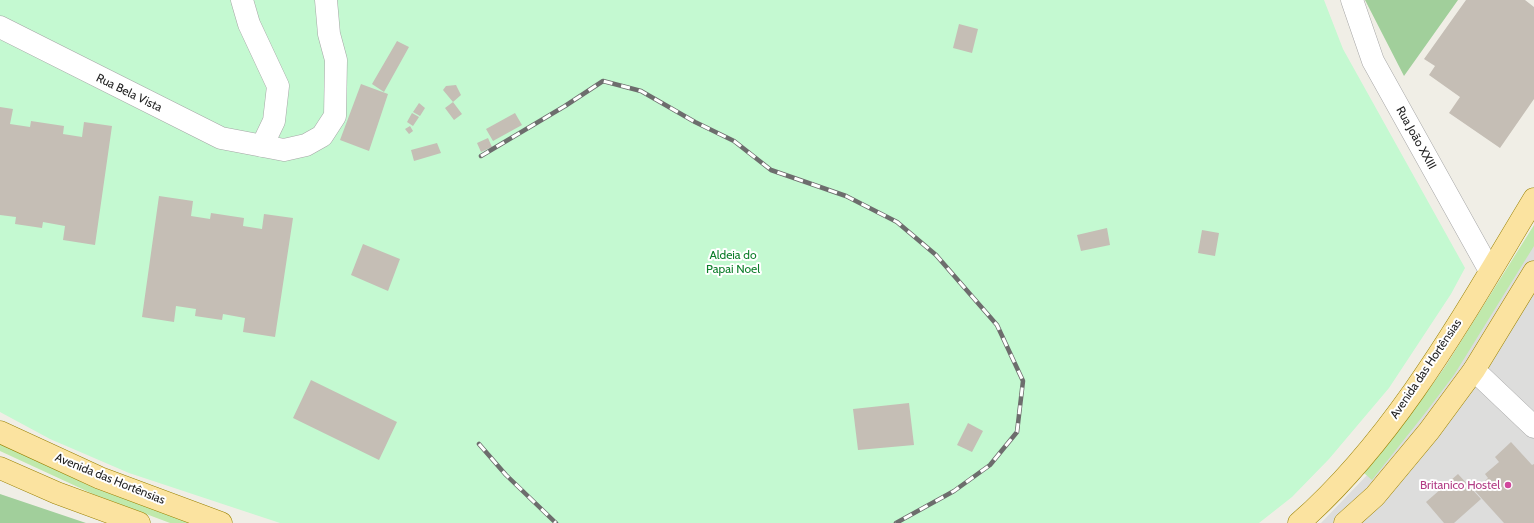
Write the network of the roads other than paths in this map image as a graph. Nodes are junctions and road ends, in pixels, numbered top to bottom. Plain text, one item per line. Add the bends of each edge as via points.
1 (242, 0) edge
2 (326, 0) edge
3 (1352, 0) edge
4 (0, 27) edge
5 (262, 146) junction
6 (1534, 200) edge
7 (1490, 270) junction
8 (1534, 272) edge
9 (1474, 370) junction
10 (1534, 427) edge
11 (0, 432) edge
12 (0, 468) edge
13 (139, 523) edge
14 (221, 523) edge
15 (1298, 523) edge
16 (1345, 523) edge

1 - 5 street via 249,24 278,86 274,121
2 - 5 street, Rua Bela Vista via 329,34 336,60 336,116 322,136 306,145 284,150
3 - 7 street, Rua João XXIII via 1373,61
4 - 5 street, Rua Bela Vista via 221,138
6 - 7 main road, Avenida das Hortênsias
7 - 15 main road, Avenida das Hortênsias via 1413,393 1350,473
8 - 9 main road
9 - 10 street
9 - 16 main road via 1429,431 1375,496
11 - 14 main road, Avenida das Hortênsias via 100,478
12 - 13 main road via 57,493

